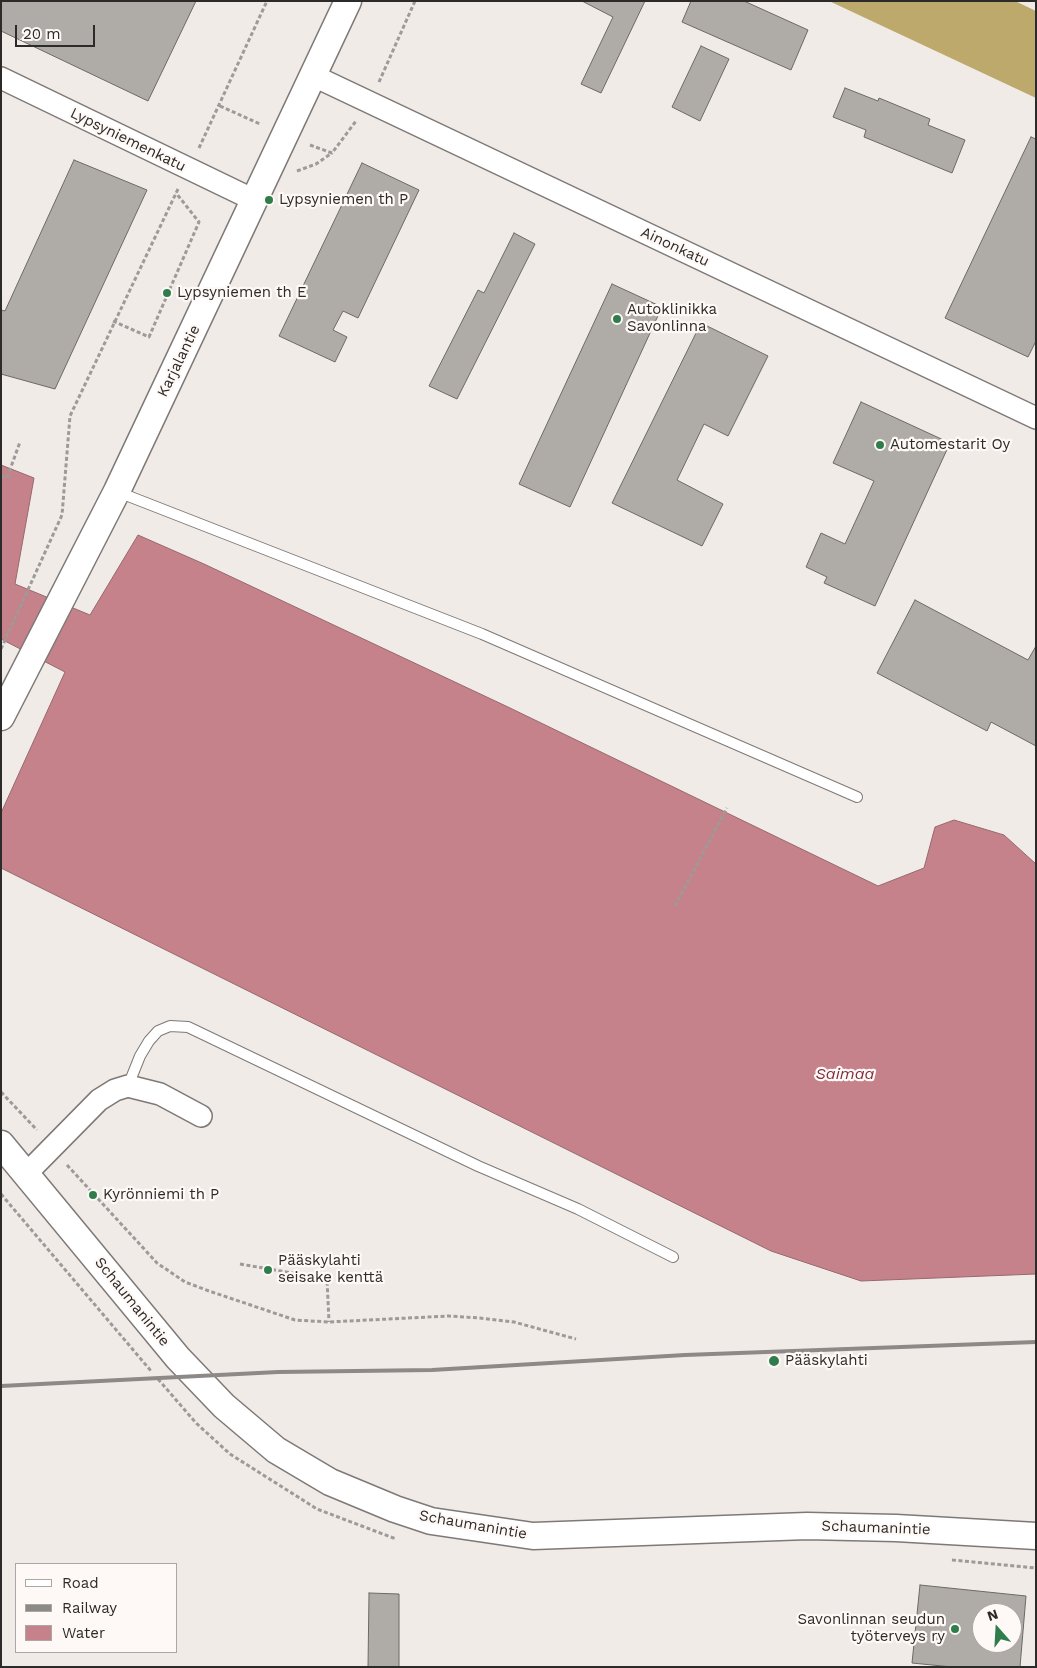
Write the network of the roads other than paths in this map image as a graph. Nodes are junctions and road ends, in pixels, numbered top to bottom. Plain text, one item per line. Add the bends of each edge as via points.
1 (348, 1) edge
2 (314, 76) junction
3 (1, 78) edge
4 (256, 201) junction
5 (1036, 418) edge
6 (117, 491) junction
7 (1, 717) edge
8 (857, 797) dead end
9 (128, 1086) junction
10 (201, 1116) dead end
11 (1, 1144) edge
12 (27, 1173) junction
13 (673, 1257) dead end
14 (1036, 1536) edge

1 - 2 street, Karjalantie
2 - 4 street, Karjalantie
2 - 5 street, Ainonkatu
3 - 4 street, Lypsyniemenkatu
4 - 6 street, Karjalantie
6 - 7 street, Karjalantie
6 - 8 lane via 482,634
9 - 10 street via 160,1094
9 - 12 street via 99,1100
9 - 13 lane via 140,1056 158,1031 170,1026 188,1027 469,1162 578,1209
11 - 12 street, Schaumanintie
12 - 14 street, Schaumanintie via 178,1358 224,1406 276,1450 330,1482 395,1509 431,1521 533,1536 807,1526

